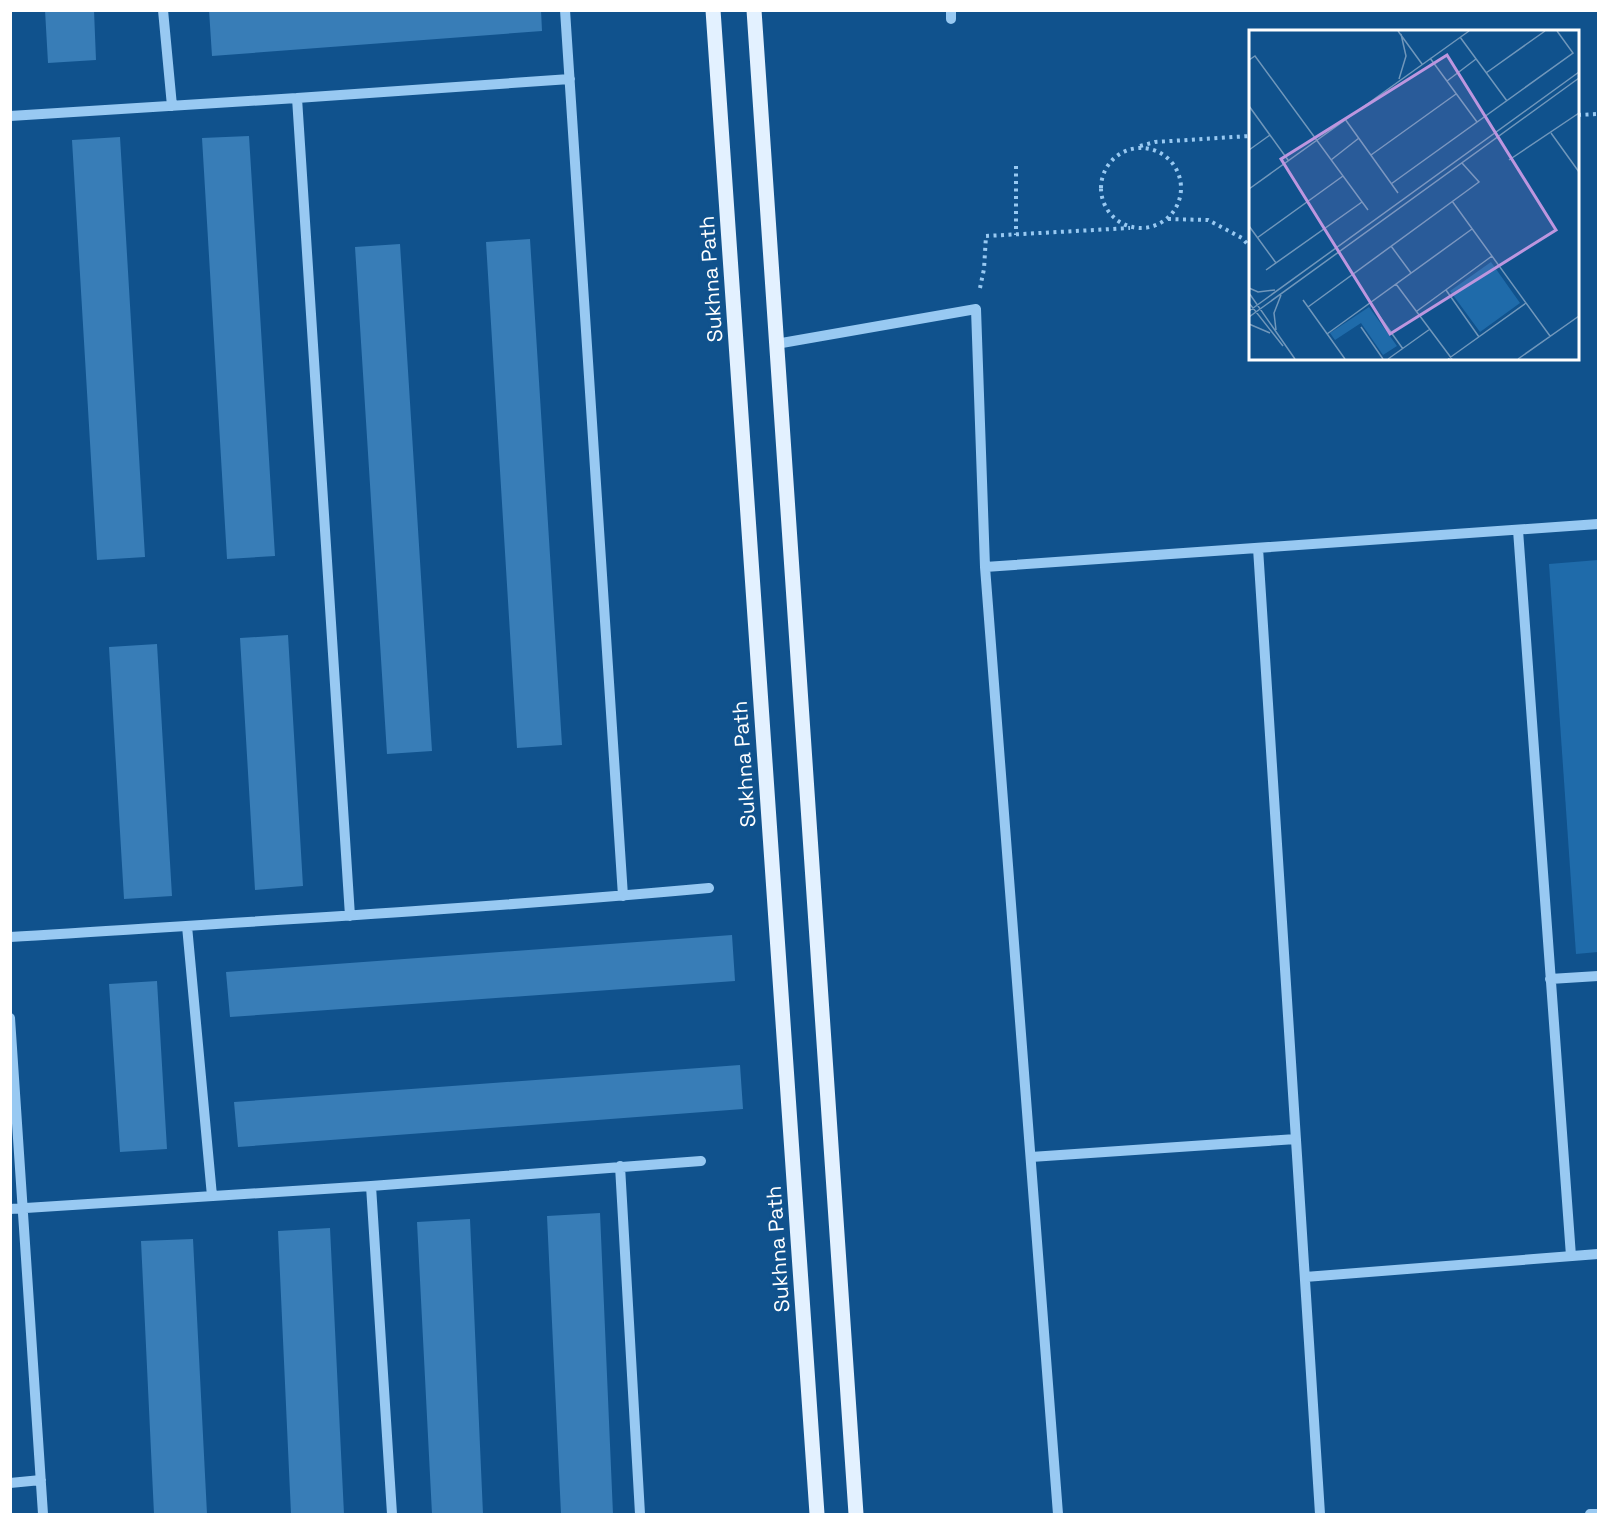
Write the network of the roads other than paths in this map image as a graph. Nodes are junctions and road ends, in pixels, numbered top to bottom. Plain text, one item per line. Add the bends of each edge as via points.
1 (163, 10) edge
2 (565, 10) edge
3 (713, 10) edge
4 (754, 10) edge
5 (570, 79) junction
6 (297, 98) junction
7 (172, 106) junction
8 (10, 116) edge
9 (776, 344) junction
10 (1599, 524) edge
11 (1518, 530) junction
12 (1258, 548) junction
13 (985, 567) junction
14 (709, 888) dead end
15 (623, 896) junction
16 (350, 916) junction
17 (187, 926) junction
18 (10, 937) edge
19 (1599, 976) edge
20 (1551, 979) junction
21 (10, 1018) edge
22 (1296, 1139) junction
23 (1030, 1157) junction
24 (701, 1161) dead end
25 (620, 1166) junction
26 (371, 1186) junction
27 (212, 1196) junction
28 (23, 1208) junction
29 (10, 1209) edge
30 (1599, 1254) edge
31 (1571, 1256) junction
32 (1305, 1277) junction
33 (41, 1480) junction
34 (10, 1483) edge
35 (1599, 1514) edge
36 (43, 1515) edge
37 (392, 1515) edge
38 (640, 1515) edge
39 (818, 1515) edge
40 (856, 1515) edge
41 (1058, 1515) edge
42 (1320, 1515) edge
43 (1590, 1515) edge

1 - 7 street
2 - 5 street
3 - 39 main road, Sukhna Path
4 - 9 main road
5 - 6 street
5 - 15 street
6 - 7 street
6 - 16 street
7 - 8 street
9 - 13 street via 976,309
9 - 40 main road
10 - 11 street
11 - 12 street
11 - 20 street
12 - 13 street
12 - 22 street
13 - 23 street
14 - 15 street
15 - 16 street
16 - 17 street
17 - 18 street
17 - 27 street
19 - 20 street
20 - 31 street
21 - 28 street
22 - 23 street
22 - 32 street
23 - 41 street
24 - 25 street
25 - 26 street
25 - 38 street
26 - 27 street
26 - 37 street
27 - 28 street
28 - 29 street
28 - 33 street
30 - 31 street
31 - 32 street
32 - 42 street
33 - 34 street
33 - 36 street
35 - 43 street

